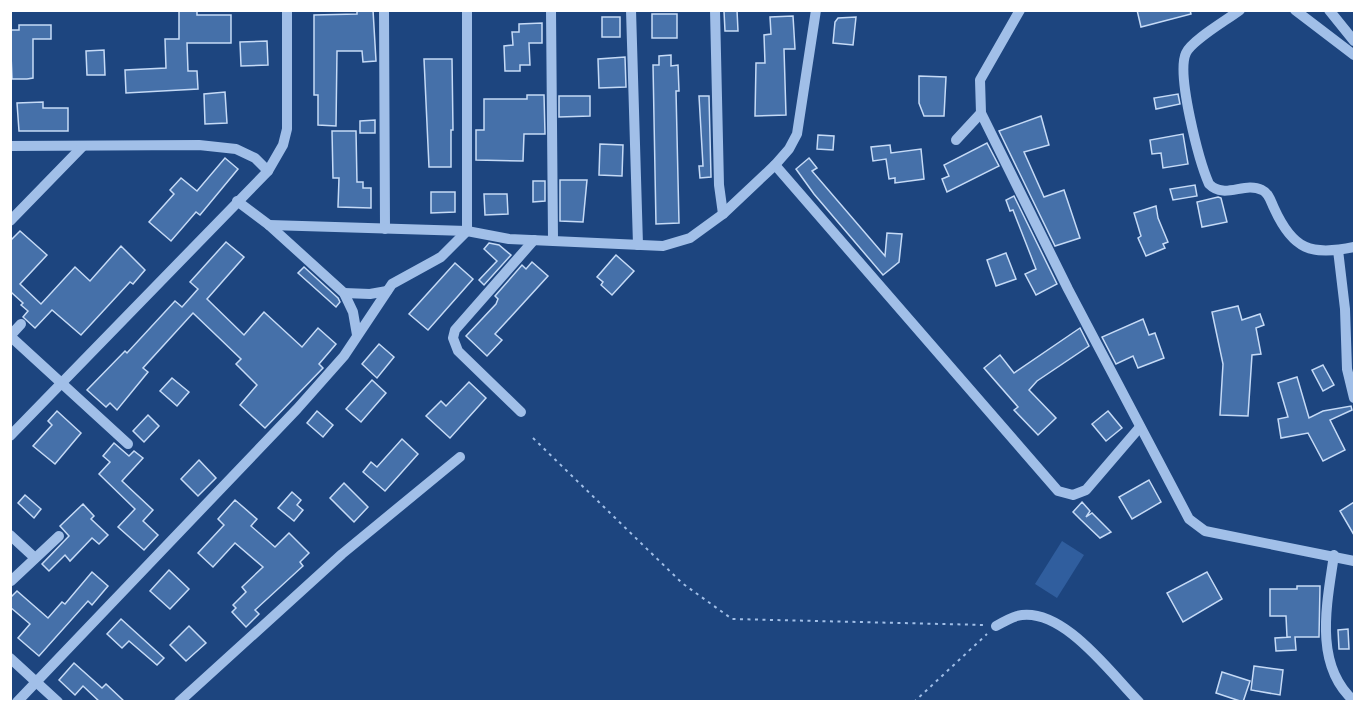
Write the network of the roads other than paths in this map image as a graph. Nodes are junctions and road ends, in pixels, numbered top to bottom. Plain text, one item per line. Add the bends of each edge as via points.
1 (287, 10) edge
2 (384, 10) edge
3 (467, 10) edge
4 (551, 10) edge
5 (632, 10) edge
6 (716, 10) edge
7 (816, 10) edge
8 (1020, 10) edge
9 (1240, 10) edge
10 (1295, 10) edge
11 (1329, 10) edge
12 (1354, 41) edge
13 (1354, 55) edge
14 (981, 113) junction
15 (956, 140) dead end
16 (10, 146) edge
17 (83, 146) junction
18 (775, 165) junction
19 (268, 171) junction
20 (237, 201) junction
21 (723, 214) junction
22 (10, 221) edge
23 (269, 225) junction
24 (385, 229) junction
25 (467, 231) junction
26 (553, 239) junction
27 (534, 240) junction
28 (638, 245) junction
29 (1354, 246) edge
30 (1338, 250) junction
31 (387, 291) junction
32 (344, 293) junction
33 (21, 324) dead end
34 (357, 335) junction
35 (10, 336) edge
36 (61, 382) junction
37 (1354, 399) edge
38 (521, 412) dead end
39 (1140, 427) junction
40 (10, 436) edge
41 (128, 444) dead end
42 (460, 457) dead end
43 (10, 535) edge
44 (58, 536) dead end
45 (1334, 555) junction
46 (35, 558) junction
47 (1354, 561) edge
48 (11, 581) edge
49 (996, 626) road end
50 (10, 658) edge
51 (36, 680) junction
52 (1354, 701) edge
53 (17, 702) edge
54 (58, 702) edge
55 (179, 702) edge
56 (1139, 702) edge

1 - 19 street via 287,129
2 - 24 street
3 - 25 street
4 - 26 street
5 - 28 street
6 - 21 street via 719,185
7 - 18 street via 797,134
8 - 14 street via 981,81
9 - 30 street via 1191,47 1184,59 1188,108 1209,184 1221,191 1260,189 1272,201 1296,243 1311,250
10 - 13 street
11 - 12 street
14 - 15 street
14 - 39 street
16 - 17 street
17 - 19 street via 199,145 236,149 255,158
17 - 22 street
18 - 21 street
18 - 39 street via 1058,491 1073,495 1086,490
19 - 20 street
20 - 23 street
20 - 36 street
21 - 28 street via 690,238 663,246
23 - 24 street
23 - 32 street
24 - 25 street
25 - 27 street
25 - 31 street via 441,257 403,276
26 - 27 street
26 - 28 street
27 - 38 street via 455,330 453,338 458,351
29 - 30 street
30 - 37 street via 1347,369
31 - 32 street
31 - 34 street
32 - 34 street
33 - 35 street
34 - 51 street via 344,356 262,448
35 - 36 street
36 - 40 street
36 - 41 street
39 - 45 street via 1189,519 1197,526 1205,531
42 - 55 street via 342,554
43 - 46 street
44 - 46 street
45 - 47 street
45 - 52 street via 1327,603 1327,643 1337,682
46 - 48 street
49 - 56 street via 1028,615 1059,624 1075,635
50 - 51 street
51 - 53 street
51 - 54 street

